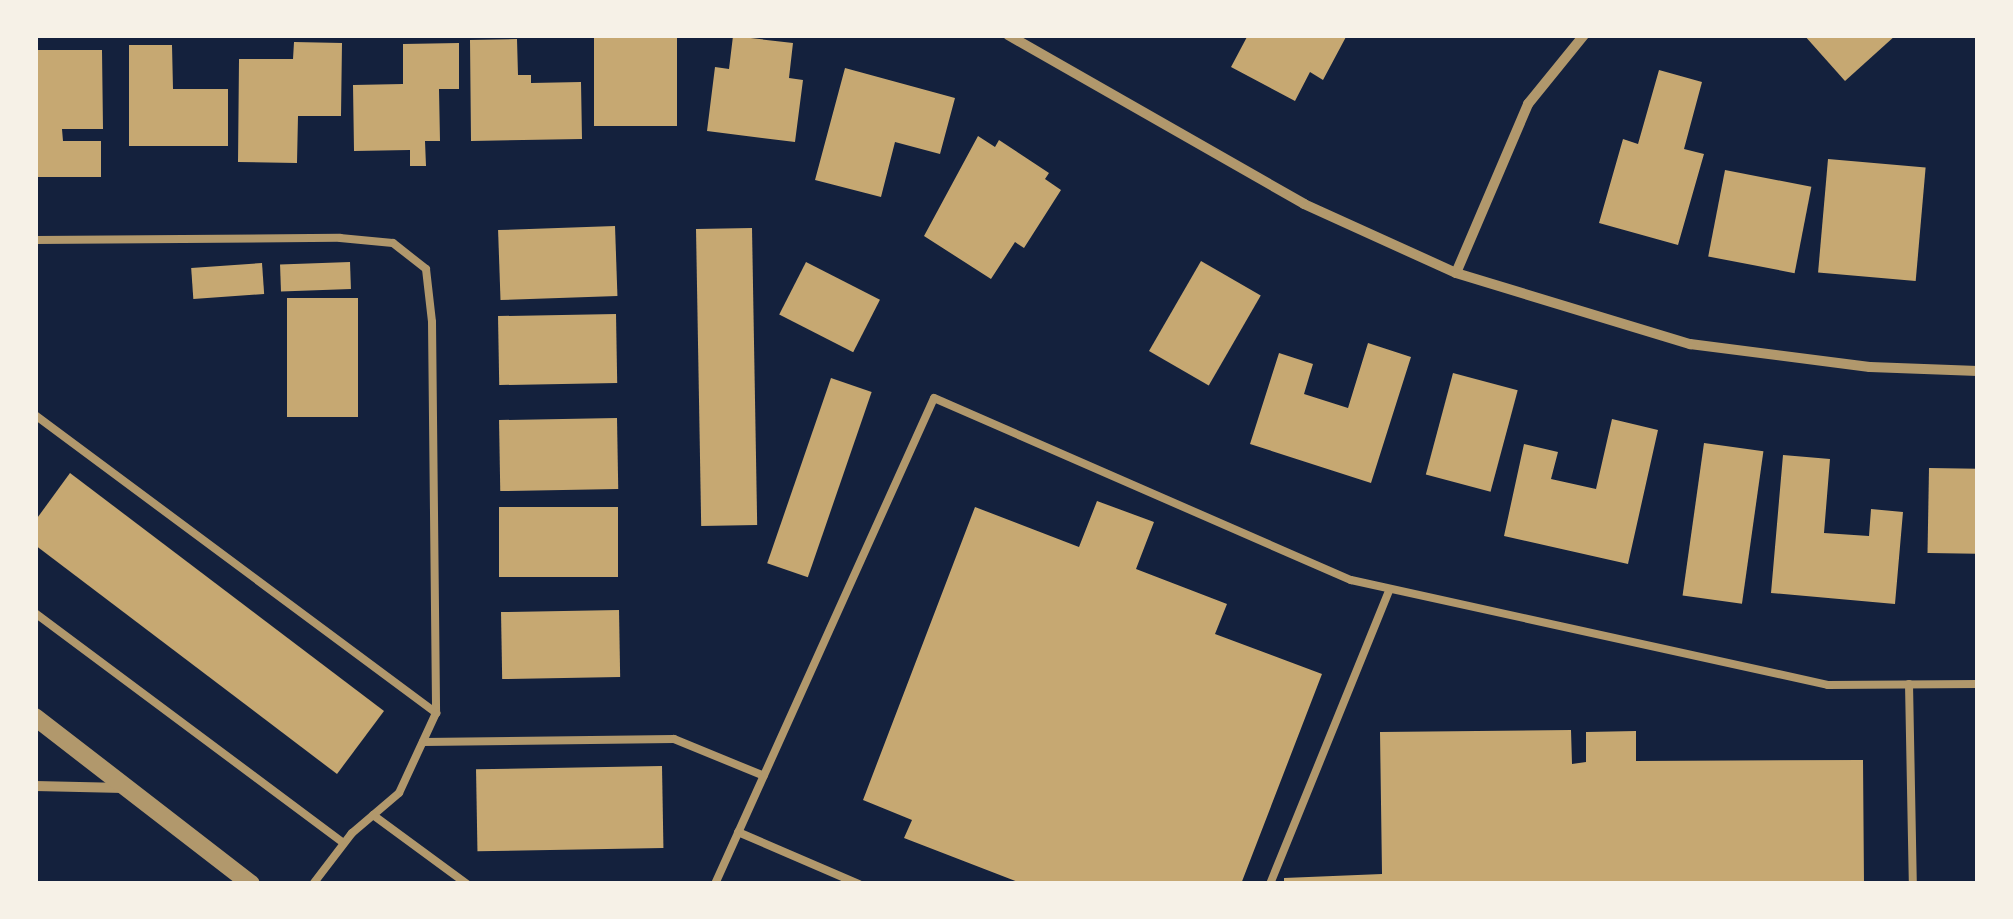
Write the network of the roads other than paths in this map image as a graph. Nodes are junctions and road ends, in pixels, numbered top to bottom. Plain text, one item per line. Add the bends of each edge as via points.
1 (1008, 35) edge
2 (1584, 35) edge
3 (35, 240) edge
4 (1456, 274) junction
5 (1978, 371) edge
6 (35, 415) edge
7 (1390, 588) junction
8 (35, 612) edge
9 (1910, 684) junction
10 (1978, 684) edge
11 (436, 713) junction
12 (35, 717) edge
13 (423, 742) junction
14 (764, 776) junction
15 (35, 786) edge
16 (132, 788) junction
17 (373, 815) junction
18 (738, 832) junction
19 (344, 843) junction
20 (250, 884) edge
21 (313, 884) edge
22 (467, 884) edge
23 (715, 884) edge
24 (858, 884) edge
25 (1270, 884) edge
26 (1913, 884) edge

1 - 4 street via 1304,204
2 - 4 street via 1528,104
3 - 11 lane via 340,238 393,243 426,269
4 - 5 street via 1690,344 1870,367
6 - 11 lane
7 - 9 lane via 1828,684
7 - 14 lane via 1351,580 934,398
7 - 25 lane
8 - 19 lane
9 - 10 lane
9 - 26 lane
11 - 13 lane
12 - 16 street
13 - 14 lane via 674,739
13 - 17 lane via 399,794
14 - 18 lane
15 - 16 street
16 - 20 street
17 - 19 lane
17 - 22 lane
18 - 23 lane
18 - 24 lane
19 - 21 lane

